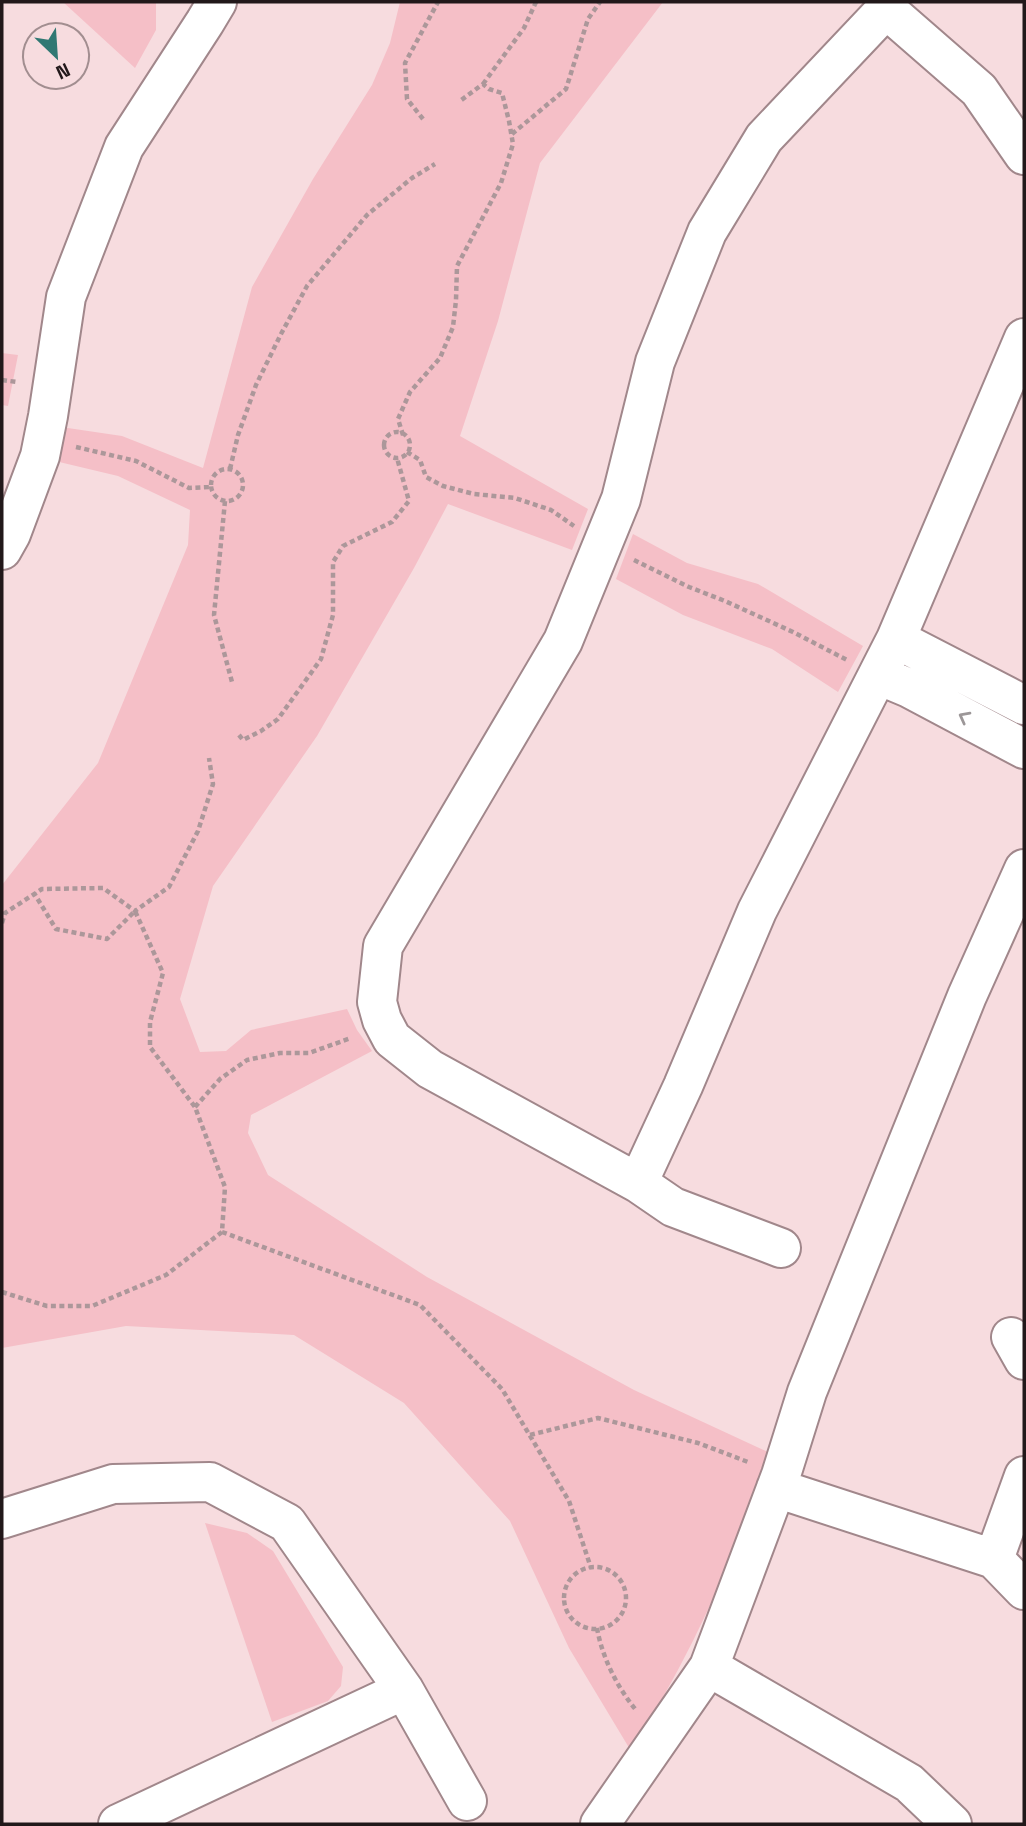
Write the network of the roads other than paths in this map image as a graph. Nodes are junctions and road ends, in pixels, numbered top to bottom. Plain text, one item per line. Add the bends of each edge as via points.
1 (217, 2) edge
2 (889, 5) edge
3 (1024, 155) edge
4 (1024, 338) edge
5 (2, 550) edge
6 (896, 639) junction
7 (878, 675) junction
8 (1024, 705) edge
9 (1024, 749) edge
10 (1024, 869) edge
11 (638, 1183) junction
12 (781, 1248) dead end
13 (1024, 1476) edge
14 (779, 1481) junction
15 (2, 1520) edge
16 (994, 1559) junction
17 (1024, 1590) edge
18 (709, 1667) junction
19 (404, 1690) junction
20 (467, 1801) dead end
21 (118, 1824) edge
22 (600, 1824) edge
23 (952, 1824) edge

1 - 5 street via 124,147 66,297 40,456
2 - 3 street via 979,90
2 - 11 street via 764,138 707,232 655,362 621,499 562,641 383,946 377,1002 392,1039 430,1069
4 - 6 street
6 - 7 street
6 - 8 street
9 -> 7 street
7 - 11 street via 757,911
10 - 14 street via 967,996 807,1392
11 - 12 street via 673,1207
13 - 16 street
14 - 16 street
14 - 18 street
15 - 19 street via 113,1484 210,1482 287,1523
16 - 17 street
18 - 22 street
18 - 23 street via 909,1783
19 - 20 street
19 - 21 street

